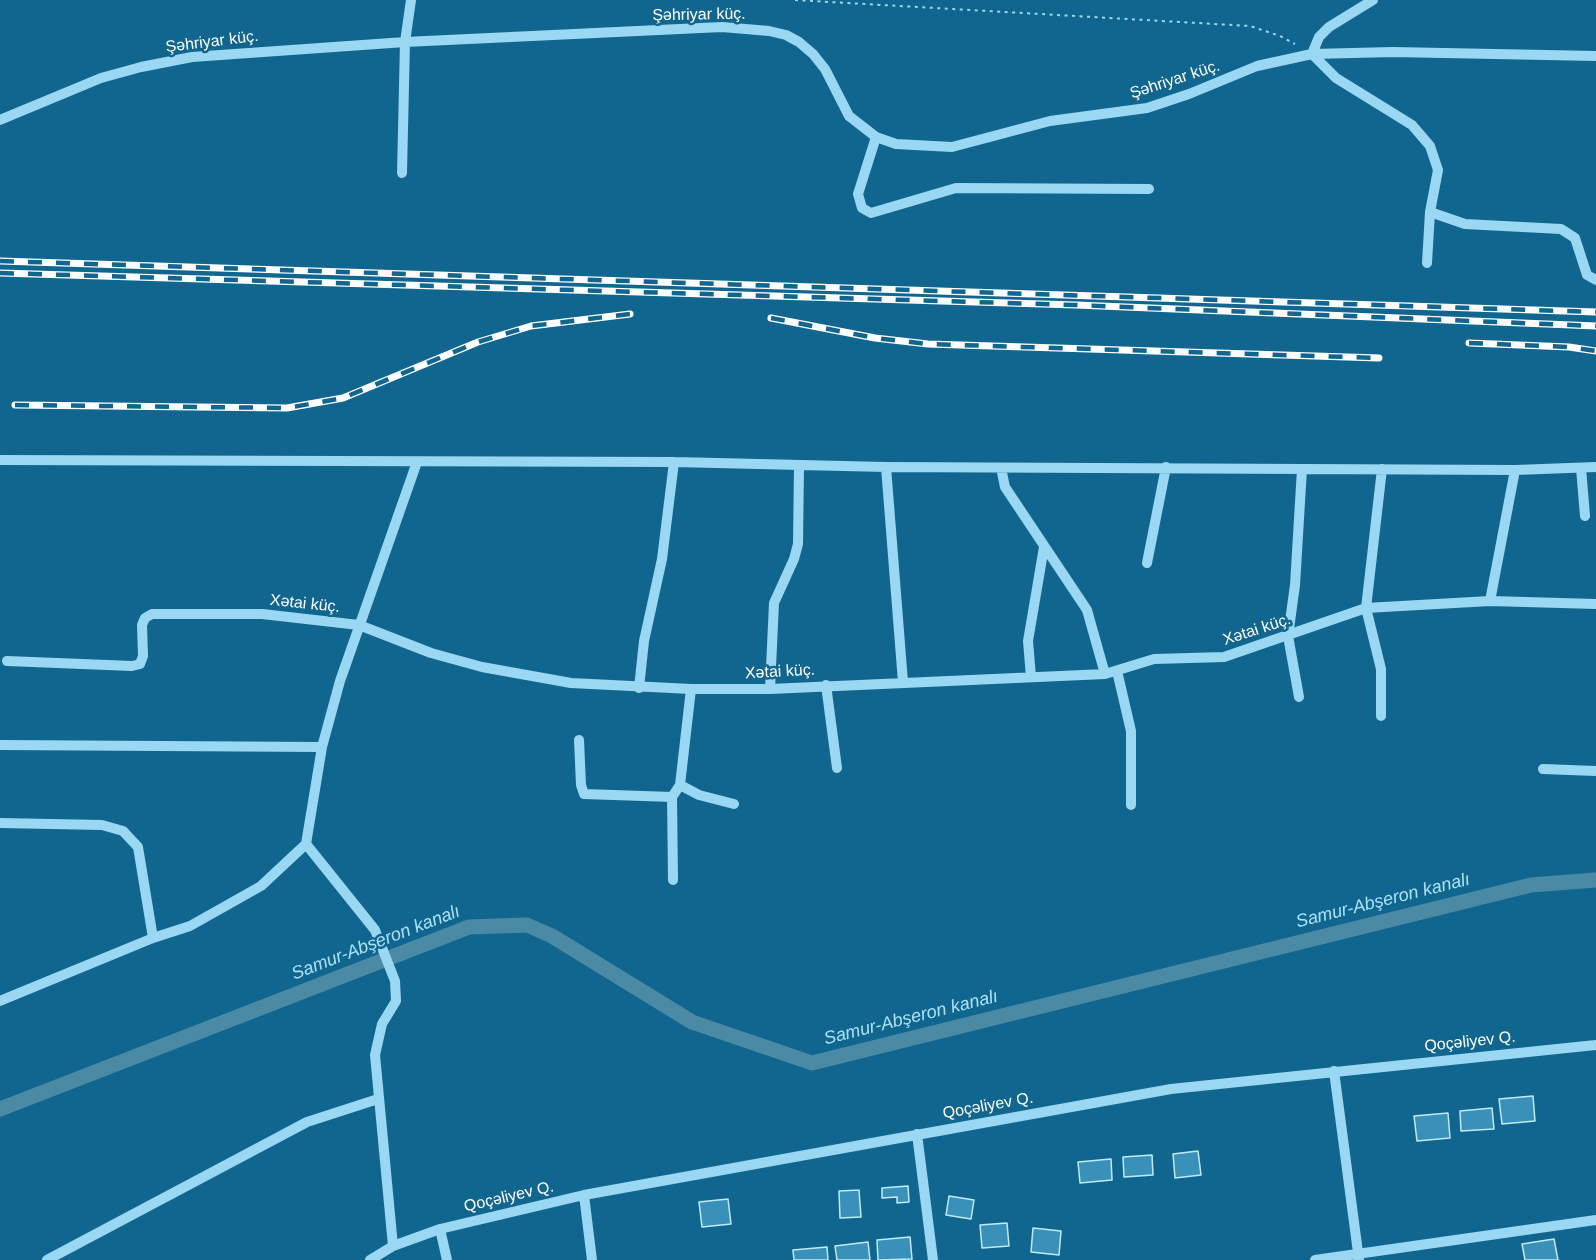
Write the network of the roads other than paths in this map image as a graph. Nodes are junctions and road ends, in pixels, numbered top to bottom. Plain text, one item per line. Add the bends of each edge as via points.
1 (411, 0) edge
2 (1373, 0) edge
3 (405, 42) junction
4 (1312, 54) junction
5 (1596, 56) edge
6 (0, 120) edge
7 (876, 137) junction
8 (402, 173) dead end
9 (1149, 189) dead end
10 (1430, 212) junction
11 (1427, 263) dead end
12 (1596, 280) edge
13 (0, 460) edge
14 (417, 462) junction
15 (674, 462) junction
16 (799, 466) junction
17 (886, 467) junction
18 (1166, 467) junction
19 (1596, 467) edge
20 (1001, 468) junction
21 (1581, 468) junction
22 (1302, 469) junction
23 (1382, 469) junction
24 (1515, 470) junction
25 (1585, 516) dead end
26 (1044, 547) junction
27 (1147, 563) dead end
28 (1490, 601) junction
29 (1596, 604) edge
30 (1366, 608) junction
31 (358, 626) junction
32 (1288, 636) junction
33 (7, 661) dead end
34 (1117, 671) junction
35 (1105, 674) junction
36 (1031, 677) junction
37 (903, 682) junction
38 (826, 685) junction
39 (639, 687) junction
40 (692, 689) junction
41 (770, 689) junction
42 (1299, 698) dead end
43 (1381, 716) dead end
44 (579, 740) dead end
45 (0, 745) edge
46 (322, 747) junction
47 (837, 768) dead end
48 (1543, 769) dead end
49 (1596, 771) edge
50 (680, 785) junction
51 (672, 797) junction
52 (734, 804) dead end
53 (1131, 805) dead end
54 (0, 823) edge
55 (306, 844) junction
56 (673, 880) dead end
57 (153, 938) junction
58 (0, 1001) edge
59 (1596, 1045) edge
60 (1334, 1071) junction
61 (378, 1099) junction
62 (917, 1134) junction
63 (584, 1195) junction
64 (1596, 1220) edge
65 (440, 1229) junction
66 (393, 1246) junction
67 (1358, 1257) edge
68 (46, 1260) edge
69 (370, 1260) edge
70 (447, 1260) edge
71 (592, 1260) edge
72 (933, 1260) edge
73 (1315, 1260) edge

1 - 3 street
2 - 4 street via 1329,27 1319,37
3 - 6 street, Şəhriyar küç. via 237,52 141,67 101,78
3 - 7 street, Şəhriyar küç. via 722,27 786,34 813,54 849,116
3 - 8 street
4 - 5 street, Şəhriyar küç.
4 - 7 street, Şəhriyar küç. via 1257,66 1147,108 1050,121 952,147 896,144
4 - 10 street via 1336,78 1412,124 1430,146 1438,170
7 - 9 street via 858,194 862,208 871,213 957,189
10 - 11 street
10 - 12 street via 1466,224 1561,229 1575,238 1587,275
13 - 14 street
14 - 15 street
14 - 31 street
15 - 16 street
15 - 39 street via 663,559 644,641
16 - 17 street
16 - 41 street via 798,544 774,603
17 - 20 street
17 - 37 street
18 - 20 street
18 - 22 street
18 - 27 street
19 - 21 street
20 - 26 street via 1005,487
21 - 24 street
21 - 25 street
22 - 23 street
22 - 32 street
23 - 24 street
23 - 30 street
24 - 28 street
26 - 35 street via 1087,610
26 - 36 street via 1028,641
28 - 29 street, Xətai küç.
28 - 30 street, Xətai küç.
30 - 32 street, Xətai küç.
30 - 43 street via 1381,669
31 - 33 street, Xətai küç. via 262,614 152,614 142,625 140,664
31 - 39 street, Xətai küç. via 482,667 571,683
31 - 46 street
32 - 34 street, Xətai küç. via 1224,657 1154,659
32 - 42 street
34 - 35 street, Xətai küç.
34 - 53 street via 1131,731
35 - 36 street, Xətai küç.
36 - 37 street, Xətai küç.
37 - 38 street, Xətai küç.
38 - 41 street, Xətai küç.
38 - 47 street
39 - 40 street, Xətai küç.
40 - 41 street, Xətai küç.
40 - 50 street
44 - 51 street via 584,794
45 - 46 street
46 - 55 street
48 - 49 street
50 - 51 street
50 - 52 street via 699,795
51 - 56 street
54 - 57 street via 102,825 123,831 138,847
55 - 57 street via 261,886 190,926
55 - 61 street via 375,930 395,981 396,1001 382,1024 375,1055
57 - 58 street
59 - 60 street, Qoçəliyev Q.
60 - 62 street, Qoçəliyev Q. via 1170,1089
60 - 67 street
61 - 66 street
61 - 68 street via 307,1122
62 - 63 street, Qoçəliyev Q.
62 - 72 street
63 - 65 street, Qoçəliyev Q.
63 - 71 street
64 - 67 street
65 - 66 street, Qoçəliyev Q.
65 - 70 street
66 - 69 street, Qoçəliyev Q.
67 - 73 street

